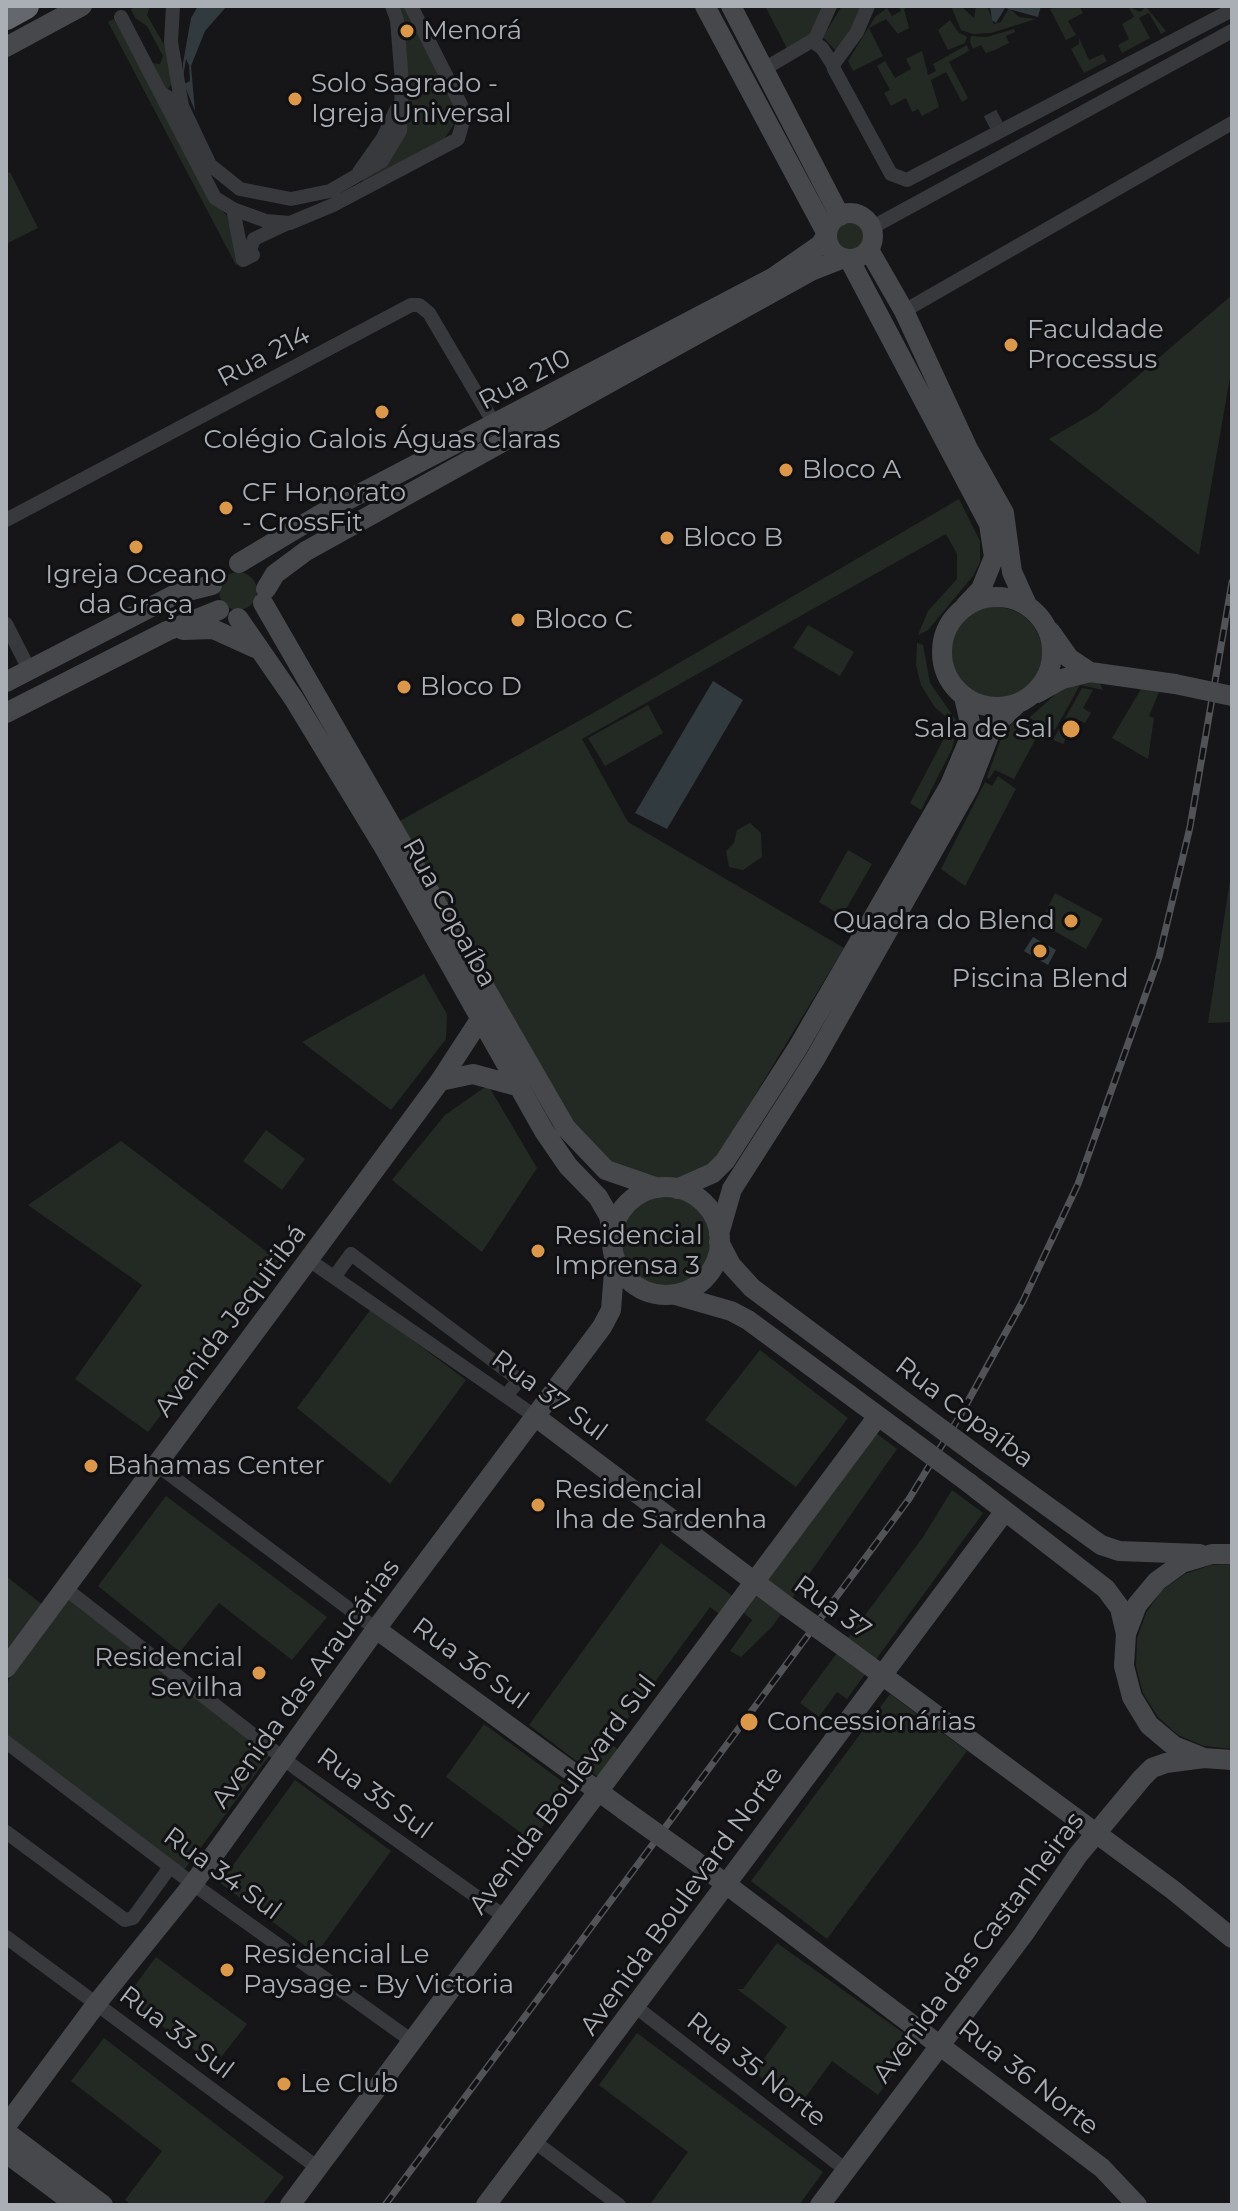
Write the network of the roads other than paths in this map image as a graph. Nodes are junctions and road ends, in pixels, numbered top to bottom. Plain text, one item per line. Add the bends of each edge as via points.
1 (26, 6) edge
2 (82, 6) edge
3 (173, 6) edge
4 (392, 6) edge
5 (411, 6) edge
6 (705, 6) edge
7 (731, 6) edge
8 (830, 6) edge
9 (836, 6) edge
10 (868, 6) edge
11 (1232, 10) edge
12 (6, 17) edge
13 (121, 17) dead end
14 (1232, 31) edge
15 (816, 36) junction
16 (6, 47) edge
17 (833, 65) junction
18 (764, 69) junction
19 (160, 93) junction
20 (182, 106) junction
21 (1232, 123) edge
22 (233, 209) junction
23 (840, 216) junction
24 (290, 223) junction
25 (871, 228) junction
26 (827, 234) junction
27 (869, 250) junction
28 (846, 258) junction
29 (904, 311) junction
30 (495, 425) junction
31 (961, 454) junction
32 (983, 494) junction
33 (6, 520) edge
34 (306, 551) junction
35 (239, 563) junction
36 (212, 585) junction
37 (264, 596) junction
38 (1027, 605) junction
39 (965, 606) junction
40 (228, 614) junction
41 (6, 624) edge
42 (1048, 628) junction
43 (167, 631) junction
44 (280, 631) junction
45 (260, 651) junction
46 (29, 669) junction
47 (1090, 672) junction
48 (6, 682) edge
49 (1232, 696) edge
50 (964, 697) junction
51 (1024, 700) junction
52 (6, 713) edge
53 (364, 796) junction
54 (392, 843) junction
55 (492, 1001) junction
56 (480, 1022) junction
57 (806, 1054) junction
58 (440, 1081) junction
59 (517, 1086) junction
60 (668, 1188) junction
61 (612, 1233) junction
62 (719, 1238) junction
63 (615, 1259) junction
64 (309, 1260) junction
65 (335, 1276) junction
66 (675, 1295) junction
67 (506, 1396) junction
68 (878, 1416) junction
69 (536, 1417) junction
70 (157, 1465) junction
71 (1005, 1511) junction
72 (1222, 1554) edge
73 (753, 1582) junction
74 (66, 1589) junction
75 (376, 1629) junction
76 (1126, 1634) junction
77 (6, 1668) edge
78 (880, 1675) junction
79 (6, 1742) edge
80 (284, 1758) junction
81 (1204, 1758) junction
82 (1232, 1760) edge
83 (598, 1791) junction
84 (6, 1832) edge
85 (1096, 1833) junction
86 (694, 1860) joint
87 (170, 1867) junction
88 (193, 1884) junction
89 (726, 1884) junction
90 (505, 1917) junction
91 (6, 1937) edge
92 (1232, 1938) edge
93 (97, 2003) junction
94 (636, 2007) junction
95 (412, 2041) junction
96 (939, 2042) junction
97 (6, 2129) edge
98 (535, 2142) junction
99 (6, 2153) edge
100 (318, 2168) junction
101 (846, 2170) junction
102 (76, 2205) edge
103 (103, 2205) edge
104 (290, 2205) edge
105 (486, 2205) edge
106 (619, 2205) edge
107 (820, 2205) edge
108 (1137, 2205) edge

1 - 12 highway
2 - 16 main road
3 - 20 street via 171,42
4 - 20 street via 404,107 393,147 373,168 330,191 311,197 268,197 240,189 210,165
5 - 24 street via 461,105 458,139
6 - 26 main road
7 - 18 main road
8 - 15 street
9 - 15 street via 826,29
10 - 17 street
11 - 17 street via 1012,120 907,180 891,174 879,135
13 - 19 street
14 - 25 street
15 - 17 street
15 - 18 street
18 - 23 main road
19 - 20 street
19 - 22 street via 215,198
21 - 29 street
22 - 24 street
22 - 24 street via 243,260 253,255 254,239
23 - 25 main road via 861,216
23 - 26 main road
25 - 27 main road
26 - 28 main road via 831,249
26 - 30 main road, Rua 210 via 804,260
27 - 28 main road
27 - 29 main road
28 - 31 main road
28 - 34 main road, Rua 210 via 811,271
29 - 31 main road
30 - 33 street, Rua 214 via 429,313 411,305
30 - 35 main road, Rua 210
31 - 32 main road
32 - 38 main road via 1004,513 1012,572
32 - 39 main road via 994,557 981,589
34 - 37 main road, Rua 210 via 275,574
34 - 44 main road via 277,590
35 - 36 main road via 221,569
35 - 37 main road via 258,571
36 - 40 main road via 211,594
36 - 46 main road via 176,594
37 - 40 main road via 252,614
37 - 44 main road, Rua Copaíba
38 - 39 main road via 996,596
38 - 42 main road
39 - 50 main road via 949,625 942,649 947,675
40 - 43 main road
40 - 45 main road, Rua Copaíba
41 - 46 street
42 - 47 main road via 1069,658
42 - 51 main road via 1051,666 1043,683
43 - 45 main road via 213,629
43 - 52 main road
44 - 53 main road, Rua Copaíba
45 - 53 main road, Rua Copaíba
46 - 48 main road
47 - 49 main road, bridge
47 - 51 main road via 1062,679
50 - 51 main road via 999,708
50 - 57 main road via 969,740 950,785
51 - 57 main road via 992,728 969,787
53 - 54 main road, Rua Copaíba
54 - 55 main road, Rua Copaíba
54 - 56 main road, Rua Copaíba
55 - 56 main road, Avenida Jequitibá
55 - 60 main road, Rua Copaíba via 585,1152 606,1170
56 - 58 main road, Avenida Jequitibá
56 - 59 main road, Rua Copaíba
57 - 60 main road via 713,1173
57 - 62 main road via 732,1189
58 - 59 main road via 473,1074
58 - 64 main road, Avenida Jequitibá
59 - 61 main road, Rua Copaíba via 568,1166 598,1197
60 - 61 main road via 633,1198
60 - 62 main road via 705,1205
61 - 63 main road
62 - 66 main road via 716,1261 706,1277
62 - 72 main road, Rua Copaíba, bridge via 731,1265 752,1288 1101,1545 1119,1551
63 - 66 main road via 638,1288
63 - 69 main road, Avenida das Araucárias via 611,1310
64 - 65 street, Rua 37 Sul
64 - 70 main road, Avenida Jequitibá
65 - 67 street, Rua 37 Sul
65 - 67 street via 351,1254 519,1380
66 - 68 main road, Rua Copaíba via 748,1320
67 - 69 street, Rua 37 Sul
68 - 71 main road, Rua Copaíba, bridge
68 - 73 main road, Avenida Boulevard Sul
69 - 73 main road, Rua 37 Sul
69 - 75 main road, Avenida das Araucárias
70 - 74 main road, Avenida Jequitibá
70 - 75 street, Rua 36 Sul
71 - 76 main road, Rua Copaíba via 1106,1589 1120,1608
71 - 78 main road, Avenida Boulevard Norte
72 - 76 main road via 1182,1563 1157,1581 1137,1605
73 - 78 main road, Rua 37, bridge
73 - 83 main road, Avenida Boulevard Sul
74 - 77 main road, Avenida Jequitibá
74 - 80 street, Rua 35 Sul
75 - 80 main road, Avenida das Araucárias
75 - 83 main road, Rua 36 Sul
76 - 81 main road via 1124,1666 1149,1725 1174,1746
78 - 85 main road, Rua 37
78 - 89 main road, Avenida Boulevard Norte
79 - 87 street, Rua 34 Sul
80 - 88 main road, Avenida das Araucárias
80 - 90 street, Rua 35 Sul
81 - 82 main road
81 - 85 main road, Avenida das Castanheiras via 1152,1768
83 - 86 main road, Rua 36 Sul, bridge
83 - 90 main road, Avenida Boulevard Sul
84 - 87 street via 125,1920 133,1918
85 - 92 main road, Rua 37
85 - 96 main road, Avenida das Castanheiras
86 - 89 main road, Rua 36 Norte
87 - 88 street, Rua 34 Sul
88 - 93 main road, Avenida das Araucárias
88 - 95 street, Rua 34 Sul
89 - 94 main road, Avenida Boulevard Norte
89 - 96 main road, Rua 36 Norte
90 - 95 main road, Avenida Boulevard Sul
91 - 93 street, Rua 33 Sul
93 - 97 main road, Avenida das Araucárias
93 - 100 street, Rua 33 Sul
94 - 98 main road, Avenida Boulevard Norte
94 - 101 street, Rua 35 Norte
95 - 100 main road, Avenida Boulevard Sul
96 - 101 main road, Avenida das Castanheiras
96 - 108 main road, Rua 36 Norte via 1102,2168
97 - 103 main road
98 - 105 main road, Avenida Boulevard Norte
98 - 106 street
99 - 102 main road
100 - 104 main road, Avenida Boulevard Sul
101 - 107 main road, Avenida das Castanheiras

